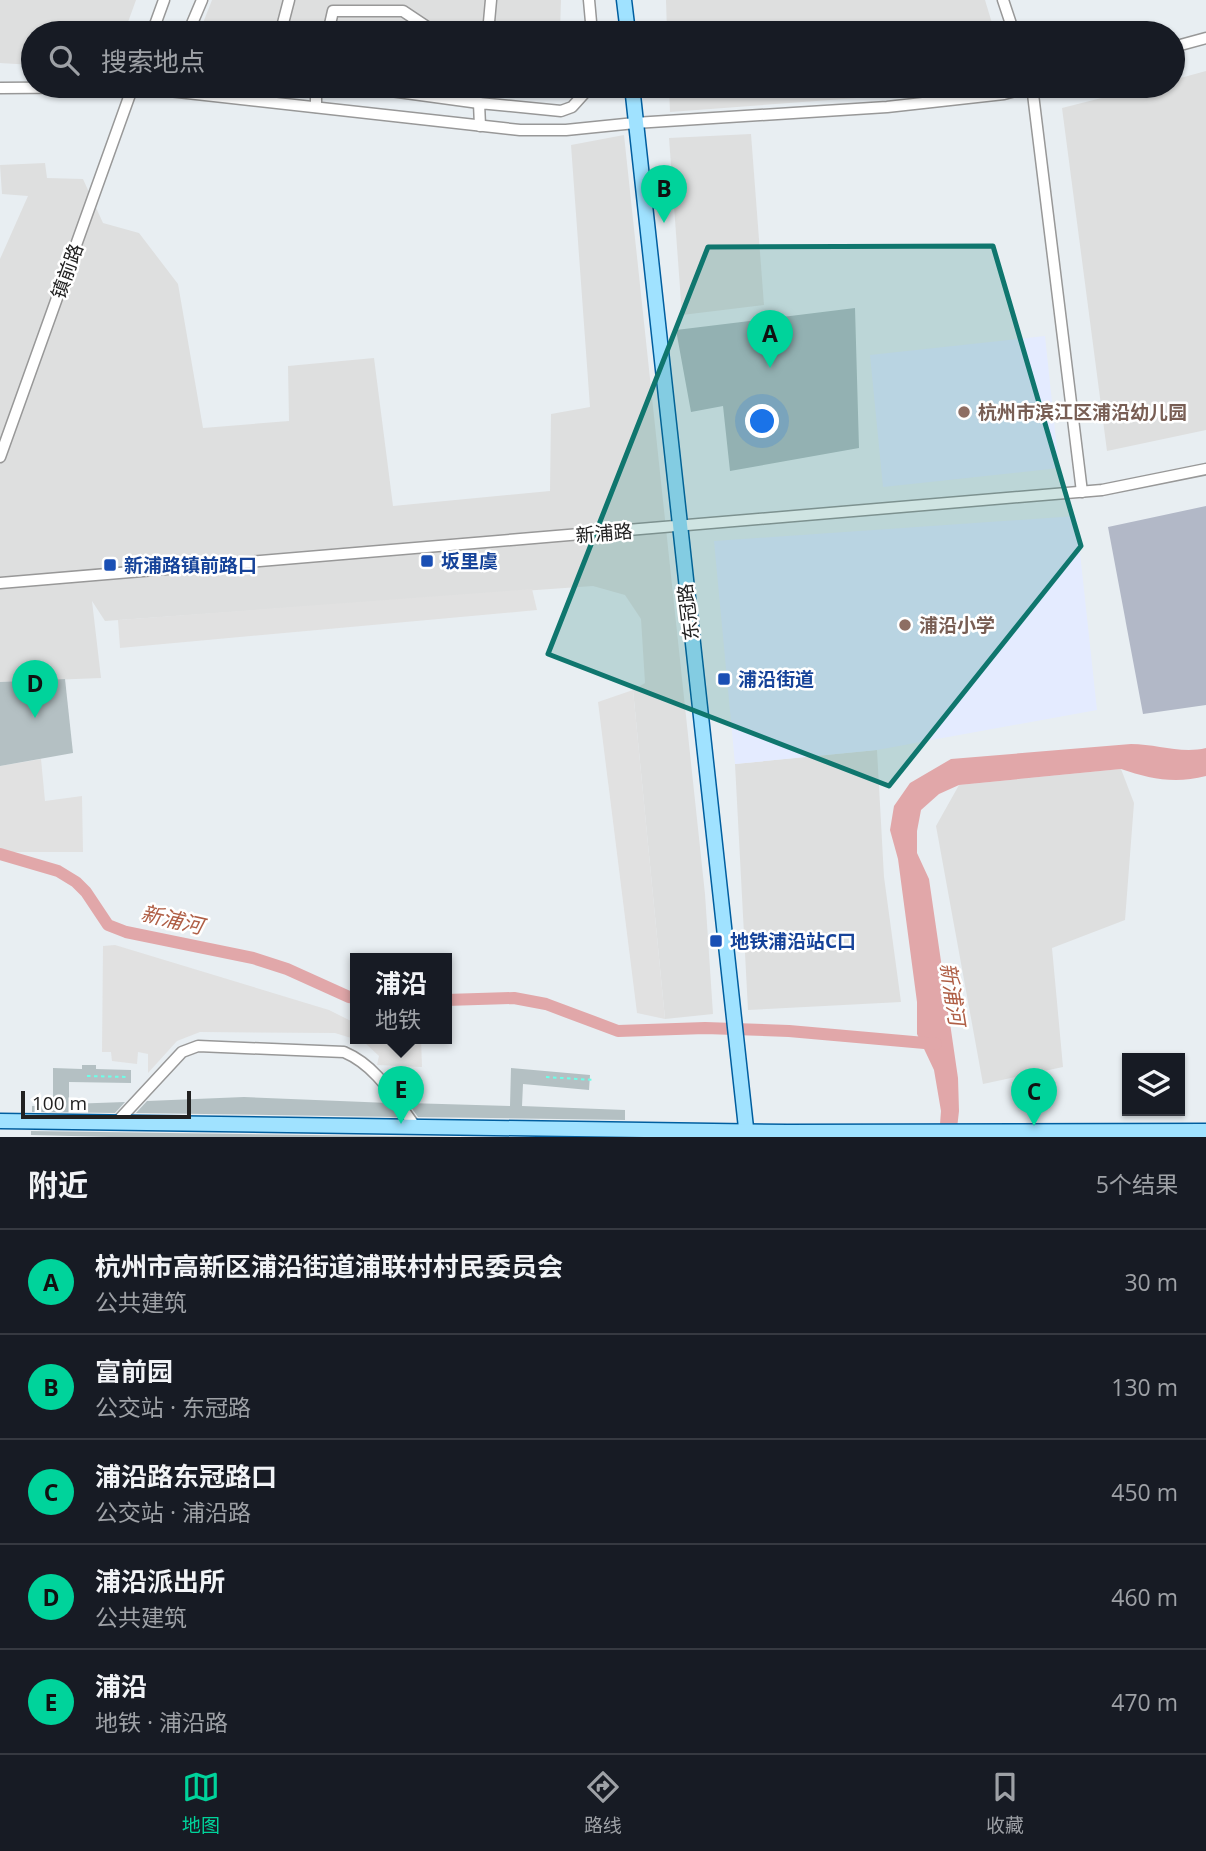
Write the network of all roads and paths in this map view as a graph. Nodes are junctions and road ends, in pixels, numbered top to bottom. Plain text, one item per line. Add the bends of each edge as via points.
1 (164, 0) edge
2 (202, 0) edge
3 (289, 0) edge
4 (491, 0) edge
5 (589, 0) edge
6 (624, 0) edge
7 (1003, 0) edge
8 (156, 21) edge
9 (193, 21) edge
10 (284, 21) edge
11 (331, 21) edge
12 (418, 21) edge
13 (489, 21) edge
14 (591, 21) edge
15 (627, 21) edge
16 (1010, 21) edge
17 (1206, 38) edge
18 (1185, 44) edge
19 (0, 88) edge
20 (21, 88) edge
21 (129, 98) edge
22 (238, 98) edge
23 (316, 98) edge
24 (443, 98) edge
25 (580, 98) edge
26 (633, 98) edge
27 (968, 98) edge
28 (1033, 98) edge
29 (480, 103) junction
30 (316, 107) junction
31 (635, 123) junction
32 (480, 126) junction
33 (4, 431) edge
34 (0, 457) edge
35 (1206, 469) edge
36 (1082, 492) junction
37 (678, 526) junction
38 (0, 583) edge
39 (87, 1076) dead end
40 (129, 1077) dead end
41 (546, 1077) dead end
42 (594, 1080) dead end
43 (0, 1121) edge
44 (116, 1123) junction
45 (415, 1126) junction
46 (1206, 1131) edge
47 (747, 1134) edge

1 - 8 street
2 - 9 street
3 - 10 street
4 - 13 street
5 - 14 street
6 - 15 main road
7 - 16 street
11 - 12 street via 333,11 403,11
17 - 18 street
19 - 20 street
21 - 33 street, 镇前路
22 - 30 street
23 - 30 street
24 - 29 street
25 - 29 street via 561,111
26 - 31 main road, 东冠路
27 - 31 street
28 - 36 street
29 - 32 street
30 - 32 street
31 - 32 street via 566,130
31 - 37 main road, 东冠路
33 - 34 street, 镇前路
35 - 36 street, 新浦路
36 - 37 street, 新浦路
37 - 38 street, 新浦路
37 - 47 main road, 东冠路
39 - 40 path
41 - 42 path
43 - 44 main road
44 - 45 main road
44 - 45 street via 182,1052 198,1046 344,1052 375,1072
45 - 47 main road
46 - 47 main road

